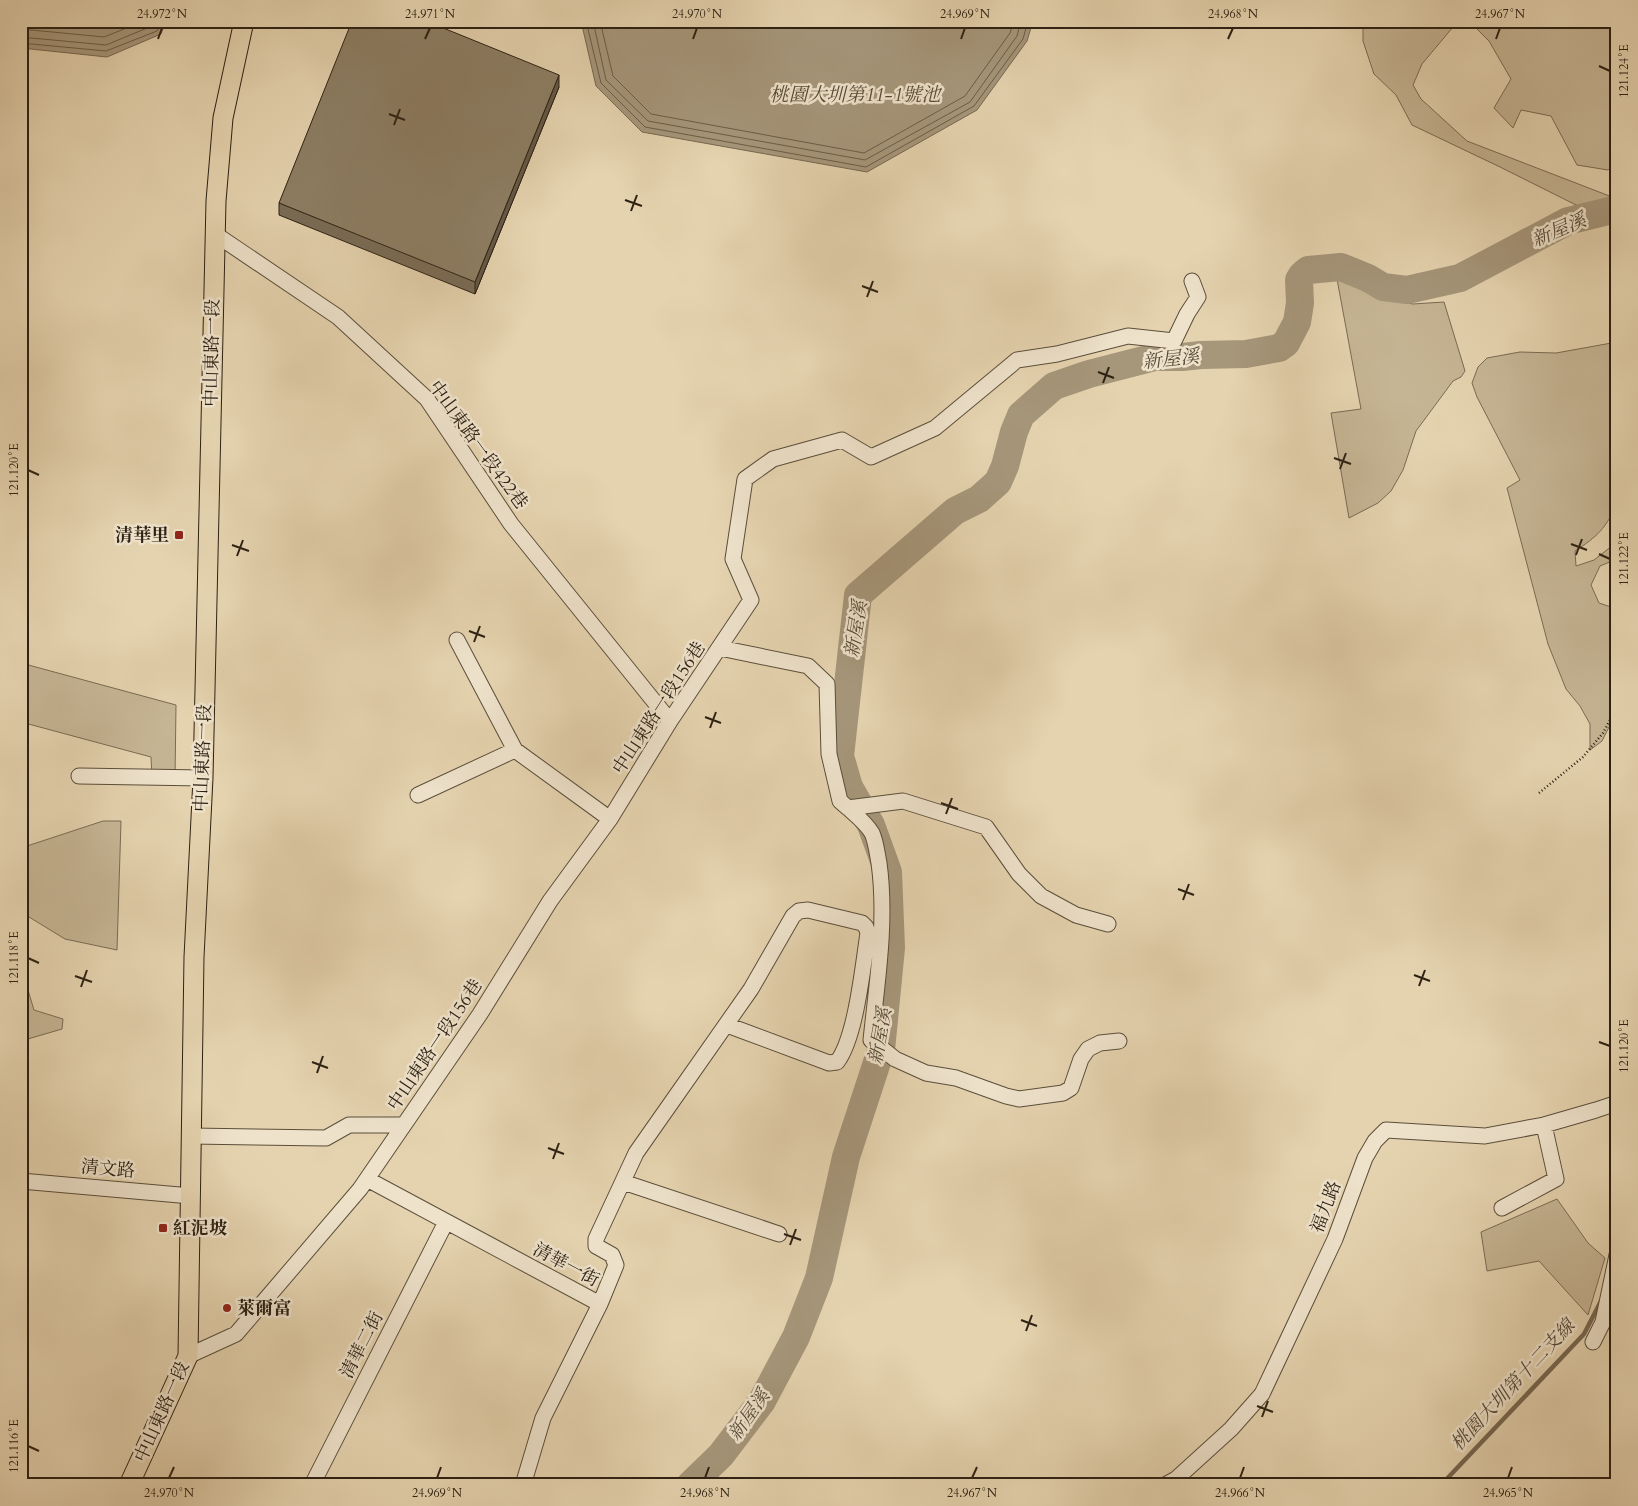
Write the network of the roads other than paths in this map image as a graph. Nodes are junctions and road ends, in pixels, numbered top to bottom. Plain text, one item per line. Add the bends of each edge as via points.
1 (244, 21) edge
2 (215, 234) junction
3 (1192, 281) dead end
4 (457, 640) dead end
5 (720, 648) junction
6 (670, 721) junction
7 (515, 750) junction
8 (78, 776) dead end
9 (203, 778) junction
10 (418, 795) dead end
11 (854, 807) junction
12 (610, 819) junction
13 (1108, 924) dead end
14 (727, 1025) junction
15 (1119, 1041) dead end
16 (1617, 1103) edge
17 (404, 1125) junction
18 (1544, 1125) junction
19 (191, 1136) junction
20 (367, 1179) junction
21 (21, 1181) edge
22 (623, 1182) junction
23 (191, 1196) junction
24 (1502, 1208) dead end
25 (446, 1222) junction
26 (778, 1234) dead end
27 (1617, 1255) edge
28 (600, 1304) junction
29 (1593, 1342) dead end
30 (188, 1356) junction
31 (129, 1485) edge
32 (312, 1485) edge
33 (523, 1485) edge
34 (1165, 1485) edge

1 - 2 main road, 中山東路一段 via 223,118
2 - 6 street, 中山東路一段422巷 via 338,317 427,400 511,524
2 - 9 main road, 中山東路一段
3 - 5 street, 中山東路一段156巷 via 1198,297 1174,341 1128,336 1057,354 1017,360 935,428 871,457 842,440 772,459 745,479 733,559 751,600
4 - 7 street
5 - 6 street, 中山東路一段156巷
5 - 11 street via 808,666 827,684 829,754 840,801
6 - 12 street, 中山東路一段156巷
7 - 10 street
7 - 12 street
8 - 9 street
9 - 19 main road, 中山東路一段 via 194,957
11 - 13 street via 903,801 986,827 1019,874 1041,896 1076,915
11 - 15 street via 872,833 881,878 881,940 872,1040 895,1059 926,1073 956,1078 1019,1099 1063,1093 1071,1088 1088,1049 1100,1043
12 - 17 street, 中山東路一段156巷 via 550,901 480,1014
14 - 14 street via 799,911 808,910 862,923 866,927 868,933 852,1029 837,1062 829,1063
14 - 22 street via 636,1153
16 - 18 street, 福九路
17 - 19 street via 349,1125 326,1138
17 - 20 street, 中山東路一段156巷
18 - 24 street via 1556,1179
18 - 34 street, 福九路 via 1484,1136 1386,1130 1365,1158 1335,1239 1262,1394 1231,1429 1176,1479
19 - 23 main road, 中山東路一段
20 - 25 street, 清華一街
20 - 30 street, 中山東路一段156巷 via 236,1334
21 - 23 street, 清文路
22 - 26 street
22 - 28 street via 596,1239 596,1246 612,1256 616,1265
23 - 30 main road, 中山東路一段
25 - 28 street, 清華一街
25 - 32 street, 清華二街
27 - 29 street via 1604,1322
28 - 33 street, 清華一街 via 543,1418
30 - 31 main road, 中山東路一段

